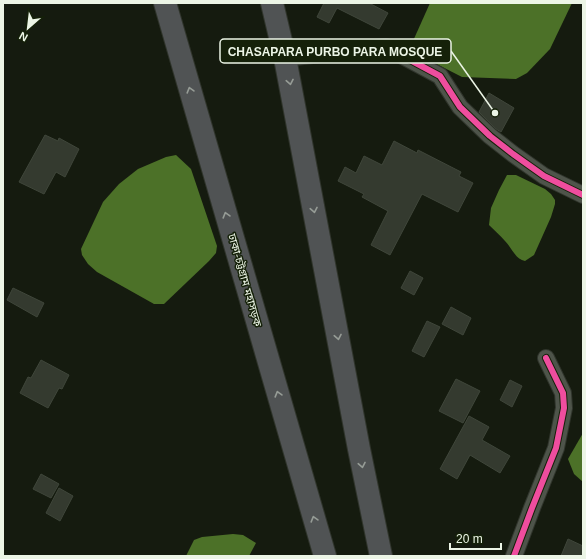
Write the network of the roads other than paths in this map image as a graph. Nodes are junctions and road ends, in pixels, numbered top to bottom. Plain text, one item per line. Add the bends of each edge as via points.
1 (165, 3) edge
2 (272, 3) edge
3 (285, 58) junction
4 (583, 195) edge
5 (546, 358) dead end
6 (325, 556) edge
7 (381, 556) edge
8 (514, 556) edge

6 -> 1 highway, ঢাকা-চট্টগ্রাম মহাসড়ক
2 - 3 highway
3 - 4 street via 386,47 440,76 460,107 513,154 544,176
3 -> 7 highway
5 - 8 street via 563,393 564,408 556,448

